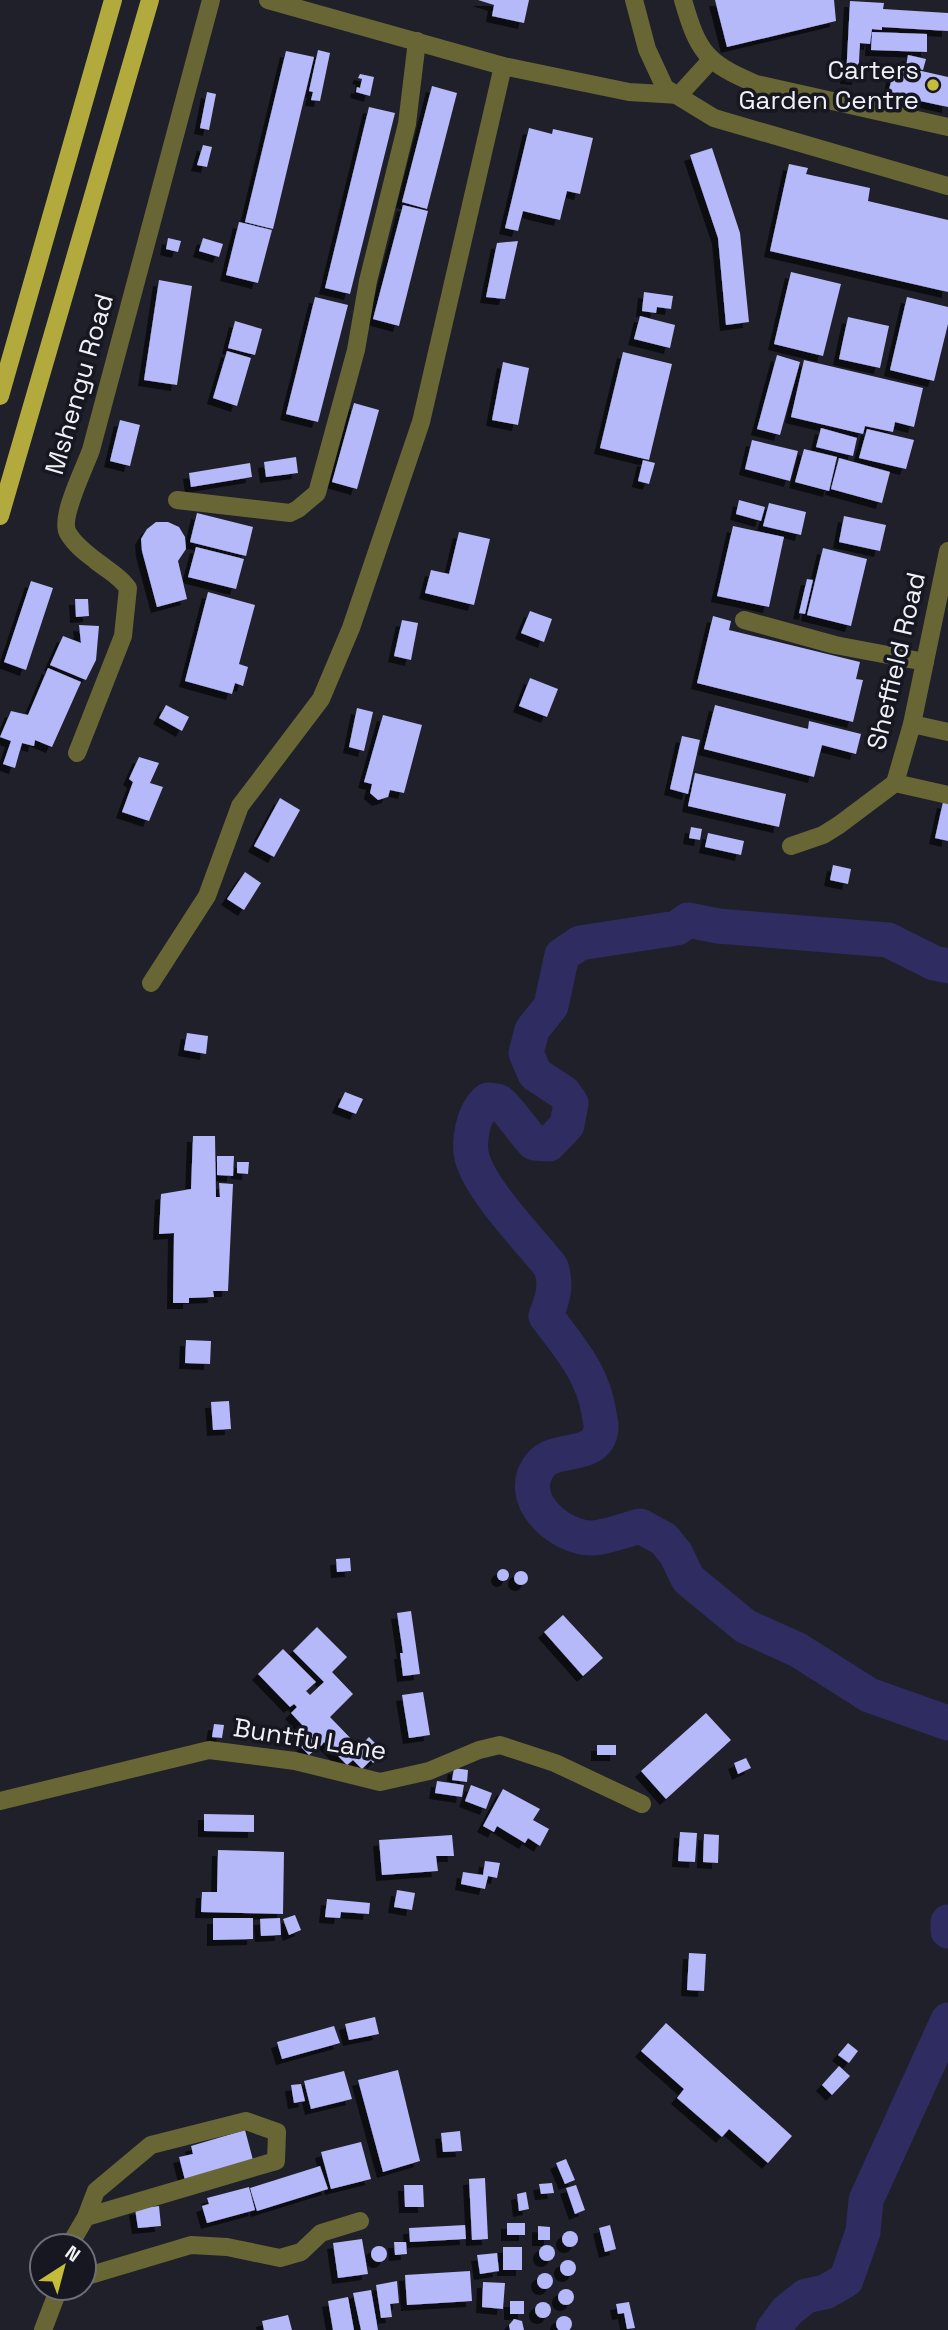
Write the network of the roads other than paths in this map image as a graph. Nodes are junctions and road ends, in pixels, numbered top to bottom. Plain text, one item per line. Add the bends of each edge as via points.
1 (113, 0) edge
2 (149, 0) edge
3 (211, 0) edge
4 (268, 0) edge
5 (634, 0) edge
6 (683, 0) edge
7 (417, 41) junction
8 (711, 60) junction
9 (503, 66) junction
10 (679, 95) junction
11 (948, 127) edge
12 (948, 186) edge
13 (0, 396) edge
14 (177, 500) dead end
15 (0, 516) edge
16 (948, 557) edge
17 (744, 620) dead end
18 (925, 662) junction
19 (912, 724) junction
20 (948, 732) edge
21 (77, 753) dead end
22 (895, 783) junction
23 (948, 795) edge
24 (791, 846) dead end
25 (151, 984) dead end
26 (0, 1801) edge
27 (642, 1804) dead end
28 (86, 2217) junction
29 (360, 2221) dead end
30 (77, 2232) edge
31 (98, 2273) edge
32 (54, 2302) edge
33 (43, 2330) edge

1 - 13 main road
2 - 15 main road
3 - 21 street, Mshengu Road via 91,450 66,517 67,532 80,547 122,578 128,588 123,636
4 - 7 street
5 - 10 street via 647,49 665,88
6 - 8 street via 699,46
7 - 9 street
7 - 14 street via 407,124 356,350 317,493 290,513
8 - 10 street
8 - 11 street via 756,84
9 - 10 street via 629,92
9 - 25 street via 421,422 351,628 321,699 240,806 206,896
10 - 12 street via 714,118
16 - 18 street, Sheffield Road
17 - 18 street via 835,645
18 - 19 street, Sheffield Road
19 - 20 street
19 - 22 street, Sheffield Road
22 - 23 street
22 - 24 street via 839,825
26 - 27 street, Buntfu Lane via 209,1749 295,1761 380,1782 429,1771 500,1745 555,1763
28 - 28 street via 96,2191 151,2145 246,2121 277,2132 276,2161
28 - 30 street
29 - 31 street via 321,2233 301,2252 280,2258 191,2245
32 - 33 street

